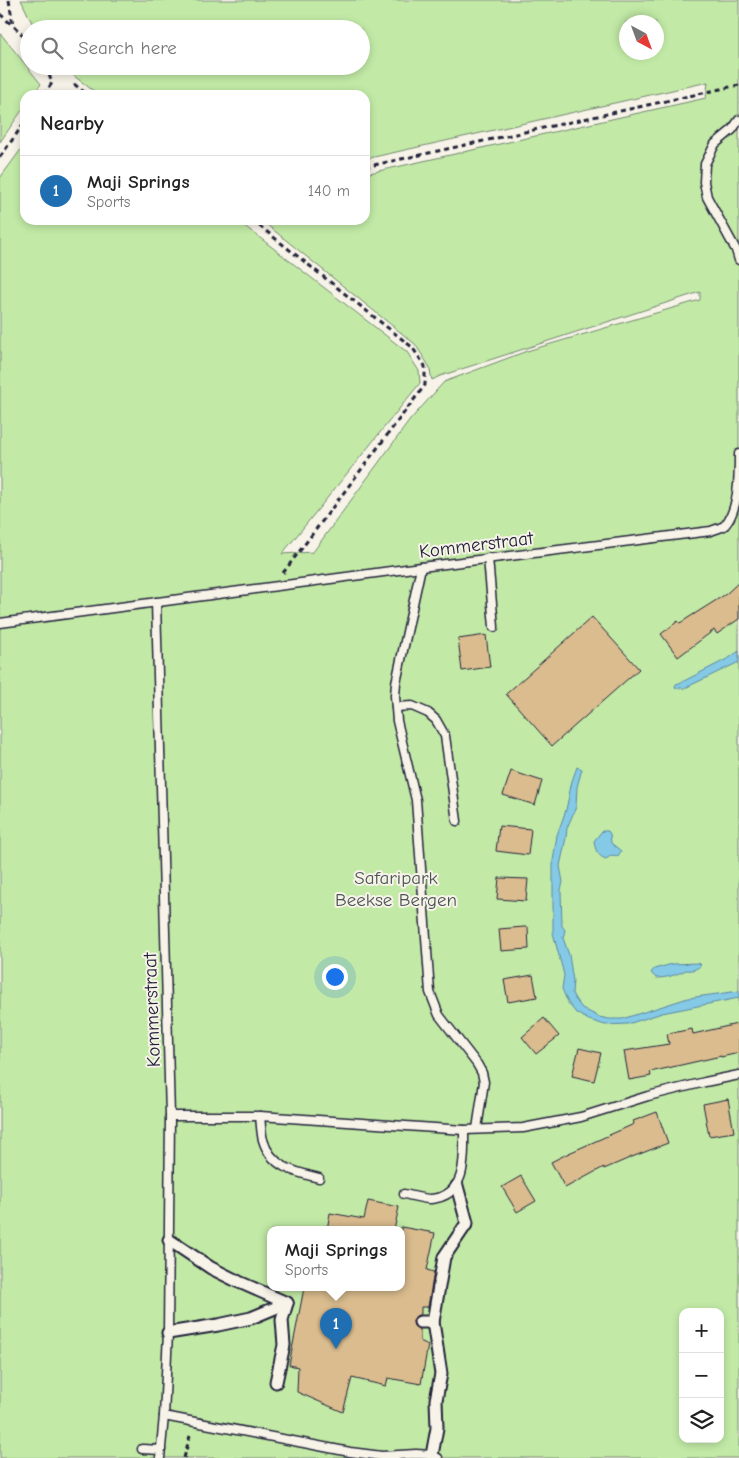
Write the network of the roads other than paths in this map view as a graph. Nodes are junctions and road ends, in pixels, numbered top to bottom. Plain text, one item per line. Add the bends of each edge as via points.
1 (739, 120) edge
2 (739, 260) edge
3 (739, 454) edge
4 (488, 558) junction
5 (421, 567) junction
6 (156, 602) junction
7 (0, 623) edge
8 (494, 627) dead end
9 (396, 707) junction
10 (457, 821) dead end
11 (739, 1075) edge
12 (170, 1116) junction
13 (260, 1116) junction
14 (477, 1129) junction
15 (464, 1130) junction
16 (319, 1178) dead end
17 (457, 1186) junction
18 (404, 1194) dead end
19 (169, 1240) junction
20 (286, 1303) junction
21 (420, 1322) dead end
22 (433, 1322) junction
23 (168, 1332) junction
24 (276, 1382) dead end
25 (164, 1416) junction
26 (142, 1449) dead end
27 (160, 1454) edge
28 (435, 1456) edge

1 - 2 lane via 715,144 705,164 704,182
3 - 4 lane, Kommerstraat via 738,502 736,511 724,526 711,531
4 - 5 lane, Kommerstraat
4 - 8 lane
5 - 6 lane, Kommerstraat
5 - 9 lane via 396,683
6 - 7 lane, Kommerstraat
6 - 12 lane, Kommerstraat
9 - 10 lane via 412,706 428,713 445,736
9 - 14 lane via 416,800 430,992 439,1014 482,1073 484,1082
11 - 14 lane via 648,1096 554,1123 523,1128
12 - 13 lane
12 - 19 lane, Kommerstraat
13 - 15 lane
13 - 16 lane via 263,1140 273,1160 293,1172
14 - 15 lane
15 - 17 lane via 465,1164
17 - 18 lane via 443,1196 430,1199
17 - 22 street via 467,1223 444,1257
19 - 20 street via 211,1268
19 - 23 lane, Kommerstraat
20 - 23 street via 251,1318
20 - 24 street via 282,1320 284,1345
21 - 22 street
22 - 28 street via 441,1374 436,1400
23 - 25 lane, Kommerstraat
25 - 27 lane, Kommerstraat
25 - 28 lane via 350,1452
26 - 27 lane

